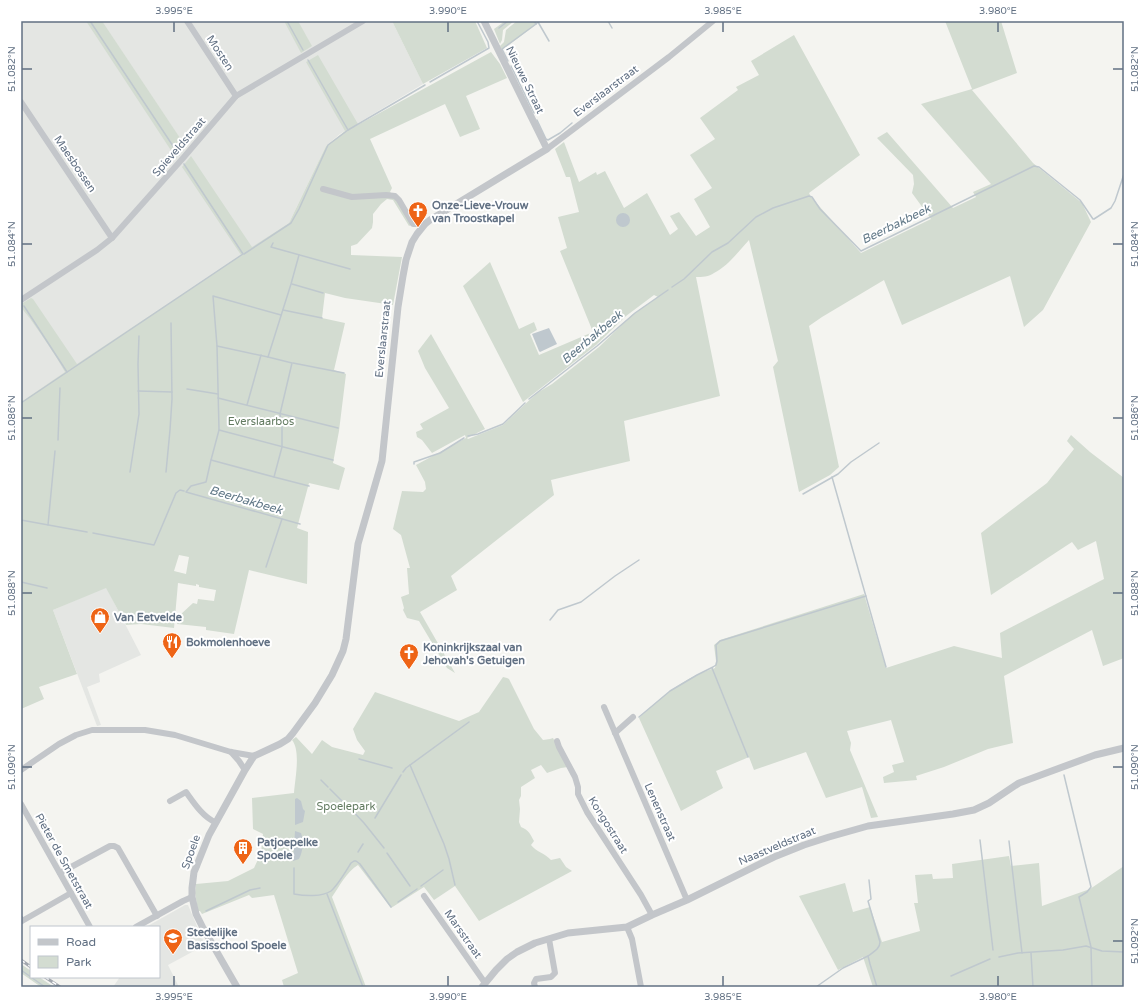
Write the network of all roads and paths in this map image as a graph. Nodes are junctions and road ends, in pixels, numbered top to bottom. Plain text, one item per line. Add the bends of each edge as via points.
1 (187, 21) edge
2 (364, 21) edge
3 (484, 21) edge
4 (713, 21) edge
5 (236, 96) junction
6 (21, 102) edge
7 (547, 149) junction
8 (323, 189) dead end
9 (413, 224) junction
10 (424, 224) junction
11 (417, 234) junction
12 (112, 238) junction
13 (21, 300) edge
14 (604, 707) dead end
15 (633, 717) dead end
16 (615, 733) junction
17 (557, 741) dead end
18 (1124, 748) edge
19 (231, 752) junction
20 (254, 756) junction
21 (21, 770) edge
22 (244, 770) junction
23 (170, 801) dead end
24 (21, 804) edge
25 (216, 822) junction
26 (60, 873) junction
27 (71, 893) junction
28 (424, 896) dead end
29 (192, 897) junction
30 (687, 900) junction
31 (652, 915) junction
32 (156, 916) junction
33 (21, 919) edge
34 (89, 926) edge
35 (138, 926) edge
36 (627, 927) junction
37 (549, 938) junction
38 (484, 985) edge
39 (237, 987) edge
40 (535, 987) edge
41 (641, 987) edge

1 - 5 street, Mosten
2 - 5 street, Spieveldstraat
3 - 7 street, Nieuwe Straat
4 - 7 street, Everslaarstraat
5 - 12 street, Spieveldstraat
6 - 12 street, Maesbossen
7 - 10 street, Everslaarstraat
8 - 9 street via 352,197 395,196
9 - 10 street
9 - 11 street
10 - 11 street, Everslaarstraat
11 - 20 street, Everslaarstraat via 406,260 400,292 382,461 358,544 343,651 328,681 290,736 280,744
12 - 13 street, Spieveldstraat via 98,250
14 - 16 street, Lenenstraat
15 - 16 street
16 - 30 street, Lenenstraat
17 - 31 street, Kongostraat via 575,777 578,794
18 - 30 street, Naastveldstraat via 1095,755 1020,784 974,810 868,826 804,845
19 - 20 street
19 - 21 street via 174,735 145,730 92,730 59,744
19 - 22 street
20 - 22 street, Everslaarstraat
22 - 25 street, Spoele
23 - 25 street via 186,792 210,820
24 - 26 street, Pieter de Smetstraat
25 - 29 street, Spoele via 194,872
26 - 27 street, Pieter de Smetstraat
26 - 32 street via 114,846 118,848
27 - 33 street via 22,921
27 - 34 street, Pieter de Smetstraat
28 - 38 street, Marsstraat
29 - 32 street
29 - 39 street, Spoele via 199,921
30 - 31 street, Naastveldstraat
31 - 36 street, Naastveldstraat
32 - 35 street
36 - 37 street, Naastveldstraat via 568,933
36 - 41 street via 632,939
37 - 38 street, Naastveldstraat via 514,954
37 - 40 street via 555,973 536,979

